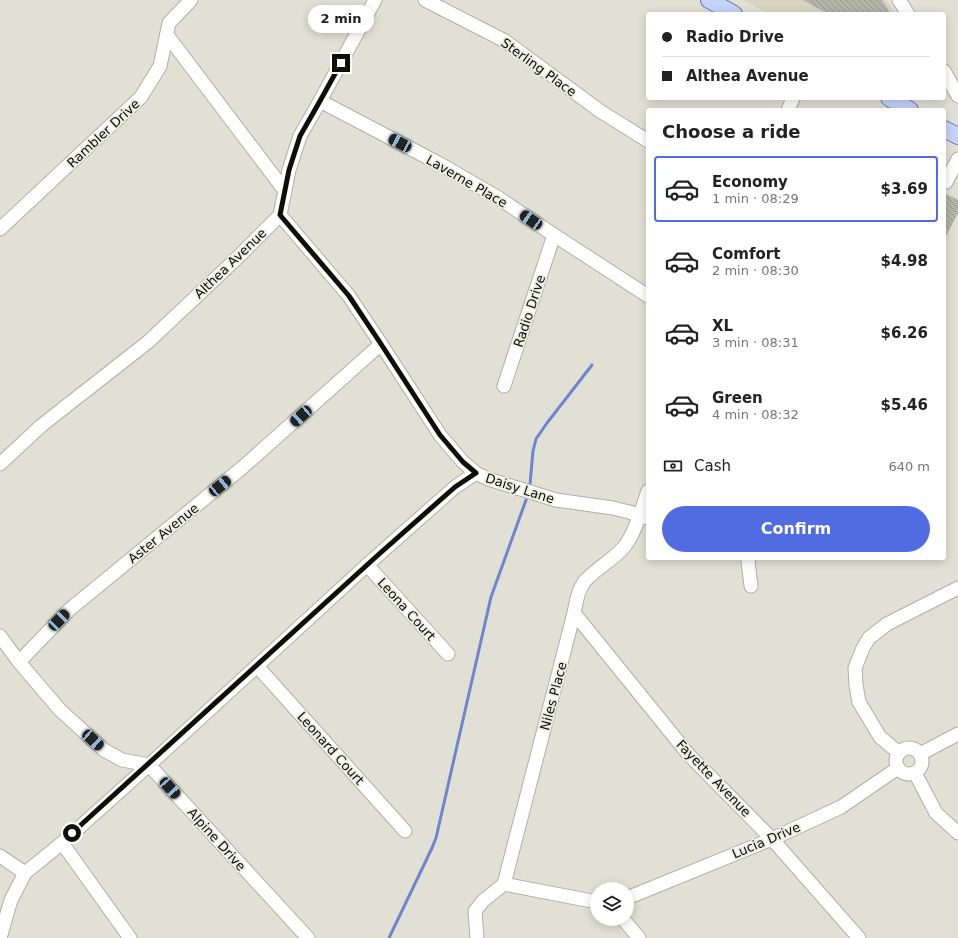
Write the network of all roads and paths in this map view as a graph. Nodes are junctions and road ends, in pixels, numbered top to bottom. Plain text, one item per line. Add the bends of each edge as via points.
1 (191, 0) edge
2 (375, 0) edge
3 (425, 0) edge
4 (709, 0) edge
5 (899, 0) edge
6 (730, 12) edge
7 (907, 12) edge
8 (166, 35) junction
9 (950, 73) edge
10 (958, 96) edge
11 (320, 101) junction
12 (946, 129) edge
13 (958, 136) edge
14 (646, 140) edge
15 (958, 159) edge
16 (946, 182) dead end
17 (285, 191) junction
18 (280, 215) junction
19 (0, 228) edge
20 (554, 235) junction
21 (646, 295) edge
22 (381, 344) junction
23 (504, 386) dead end
24 (0, 464) edge
25 (476, 473) junction
26 (646, 504) edge
27 (644, 517) edge
28 (746, 560) edge
29 (367, 565) junction
30 (752, 586) dead end
31 (958, 588) edge
32 (574, 613) junction
33 (0, 636) edge
34 (448, 654) dead end
35 (19, 662) junction
36 (257, 666) junction
37 (958, 734) edge
38 (899, 753) junction
39 (920, 754) junction
40 (149, 765) junction
41 (898, 768) junction
42 (915, 773) junction
43 (406, 831) dead end
44 (958, 833) edge
45 (772, 839) junction
46 (62, 843) junction
47 (0, 856) edge
48 (25, 873) junction
49 (504, 884) junction
50 (634, 895) edge
51 (590, 901) edge
52 (629, 926) edge
53 (0, 938) edge
54 (130, 938) edge
55 (308, 938) edge
56 (477, 938) edge
57 (639, 938) edge
58 (859, 938) edge

1 - 8 street, Rambler Drive via 169,23
2 - 11 street
3 - 14 street, Sterling Place via 505,41 600,111
4 - 6 main road
5 - 7 street
8 - 17 street
8 - 19 street, Rambler Drive via 160,66 142,97
9 - 10 street
11 - 17 street via 300,136
11 - 20 street, Laverne Place via 497,197
12 - 13 main road
15 - 16 street
17 - 18 street
18 - 22 street, Daisy Lane via 349,296
18 - 24 street, Althea Avenue via 148,342 42,425
20 - 21 street, Laverne Place
20 - 23 street, Radio Drive
22 - 25 street, Daisy Lane via 440,435
22 - 35 street, Aster Avenue via 243,467 69,610
25 - 27 street, Daisy Lane via 556,500 613,508
25 - 29 street via 455,487
26 - 27 street, Niles Place
27 - 32 street, Niles Place via 625,547 583,583
28 - 30 street
29 - 34 street, Leona Court
29 - 36 street
31 - 38 street via 887,624 869,638 855,668 859,702 880,737
32 - 45 street, Fayette Avenue via 689,755
32 - 49 street, Niles Place
33 - 35 street
35 - 40 street via 60,710 104,750 122,760
36 - 40 street
36 - 43 street, Leonard Court
37 - 39 street
38 - 39 street via 908,748
38 - 41 street via 896,758
39 - 42 street via 921,767
40 - 46 street
40 - 55 street, Alpine Drive
41 - 42 street via 902,773
41 - 45 street, Lucia Drive via 841,807
42 - 44 street via 936,813
45 - 50 street, Lucia Drive
45 - 58 street, Fayette Avenue
46 - 48 street
46 - 54 street
47 - 48 street
48 - 53 street via 11,900
49 - 51 street
49 - 56 street via 483,900 475,911
52 - 57 street

